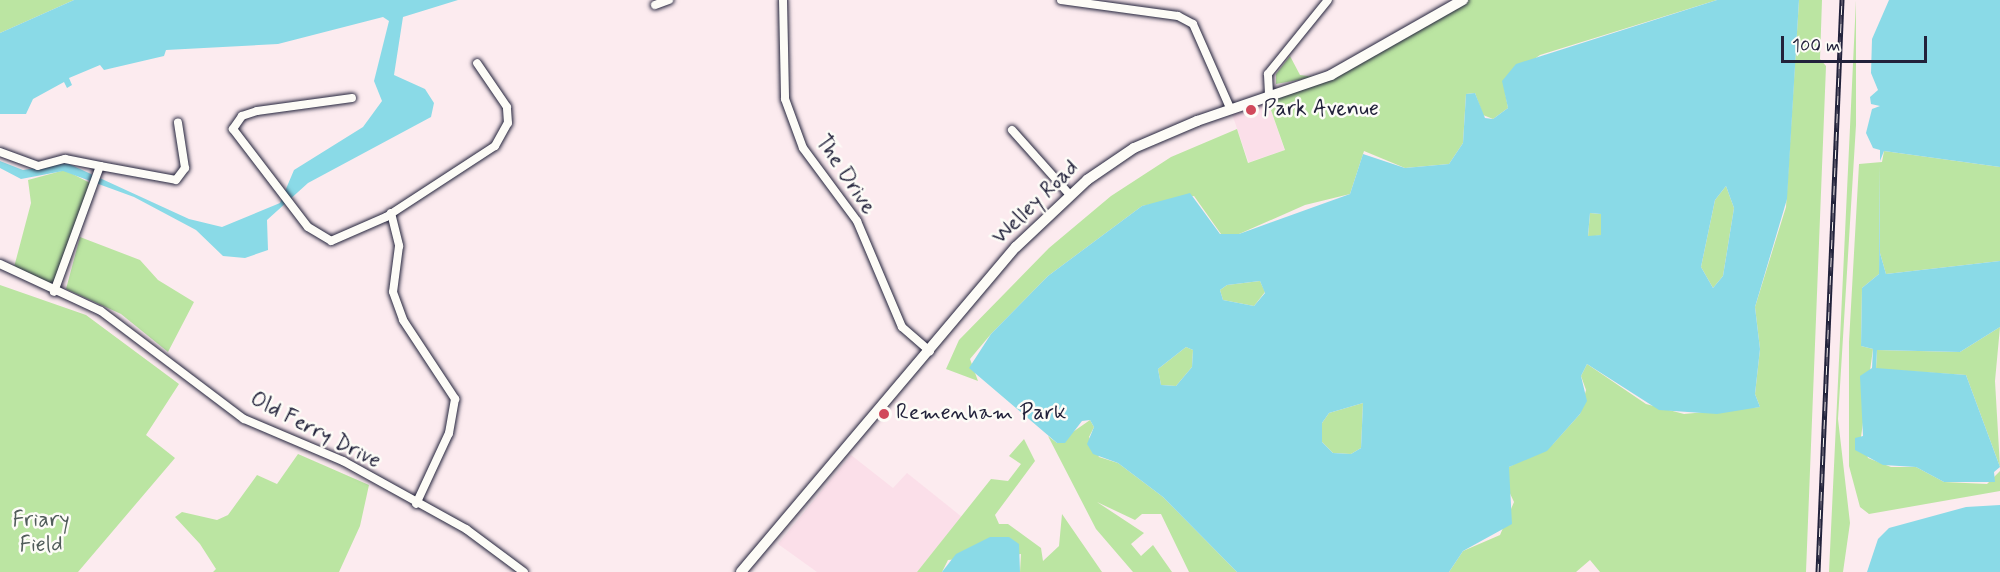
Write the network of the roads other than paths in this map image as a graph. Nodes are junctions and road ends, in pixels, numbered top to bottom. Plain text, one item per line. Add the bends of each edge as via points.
1 (669, 0) edge
2 (783, 0) edge
3 (1061, 0) edge
4 (1328, 0) edge
5 (1463, 0) edge
6 (655, 5) dead end
7 (477, 63) dead end
8 (1269, 94) junction
9 (352, 98) dead end
10 (1230, 108) junction
11 (178, 123) dead end
12 (1012, 130) dead end
13 (0, 152) edge
14 (100, 166) junction
15 (1069, 194) junction
16 (391, 213) junction
17 (0, 264) edge
18 (54, 292) junction
19 (930, 351) junction
20 (416, 504) junction
21 (524, 572) edge
22 (741, 572) edge

1 - 6 street
2 - 19 street, The Drive via 785,99 803,148 857,221 902,327
3 - 10 street via 1178,16 1193,24
4 - 8 street via 1268,74
5 - 8 main road, Welley Road via 1378,52 1330,75
7 - 16 street via 507,107 508,123 500,139 478,161
8 - 10 main road, Welley Road
9 - 16 street via 242,116 233,129 321,239 331,241
10 - 15 main road, Welley Road via 1134,148
11 - 14 street via 185,168 176,180
12 - 15 street
13 - 14 street via 38,166 65,159
14 - 18 street
15 - 19 main road, Welley Road via 1016,247
16 - 20 street via 399,246 393,292 404,320 455,399 448,433
17 - 18 street, Old Ferry Drive
18 - 20 street, Old Ferry Drive via 131,329 244,419 344,461
19 - 22 main road, Welley Road
20 - 21 street, Old Ferry Drive via 466,529

